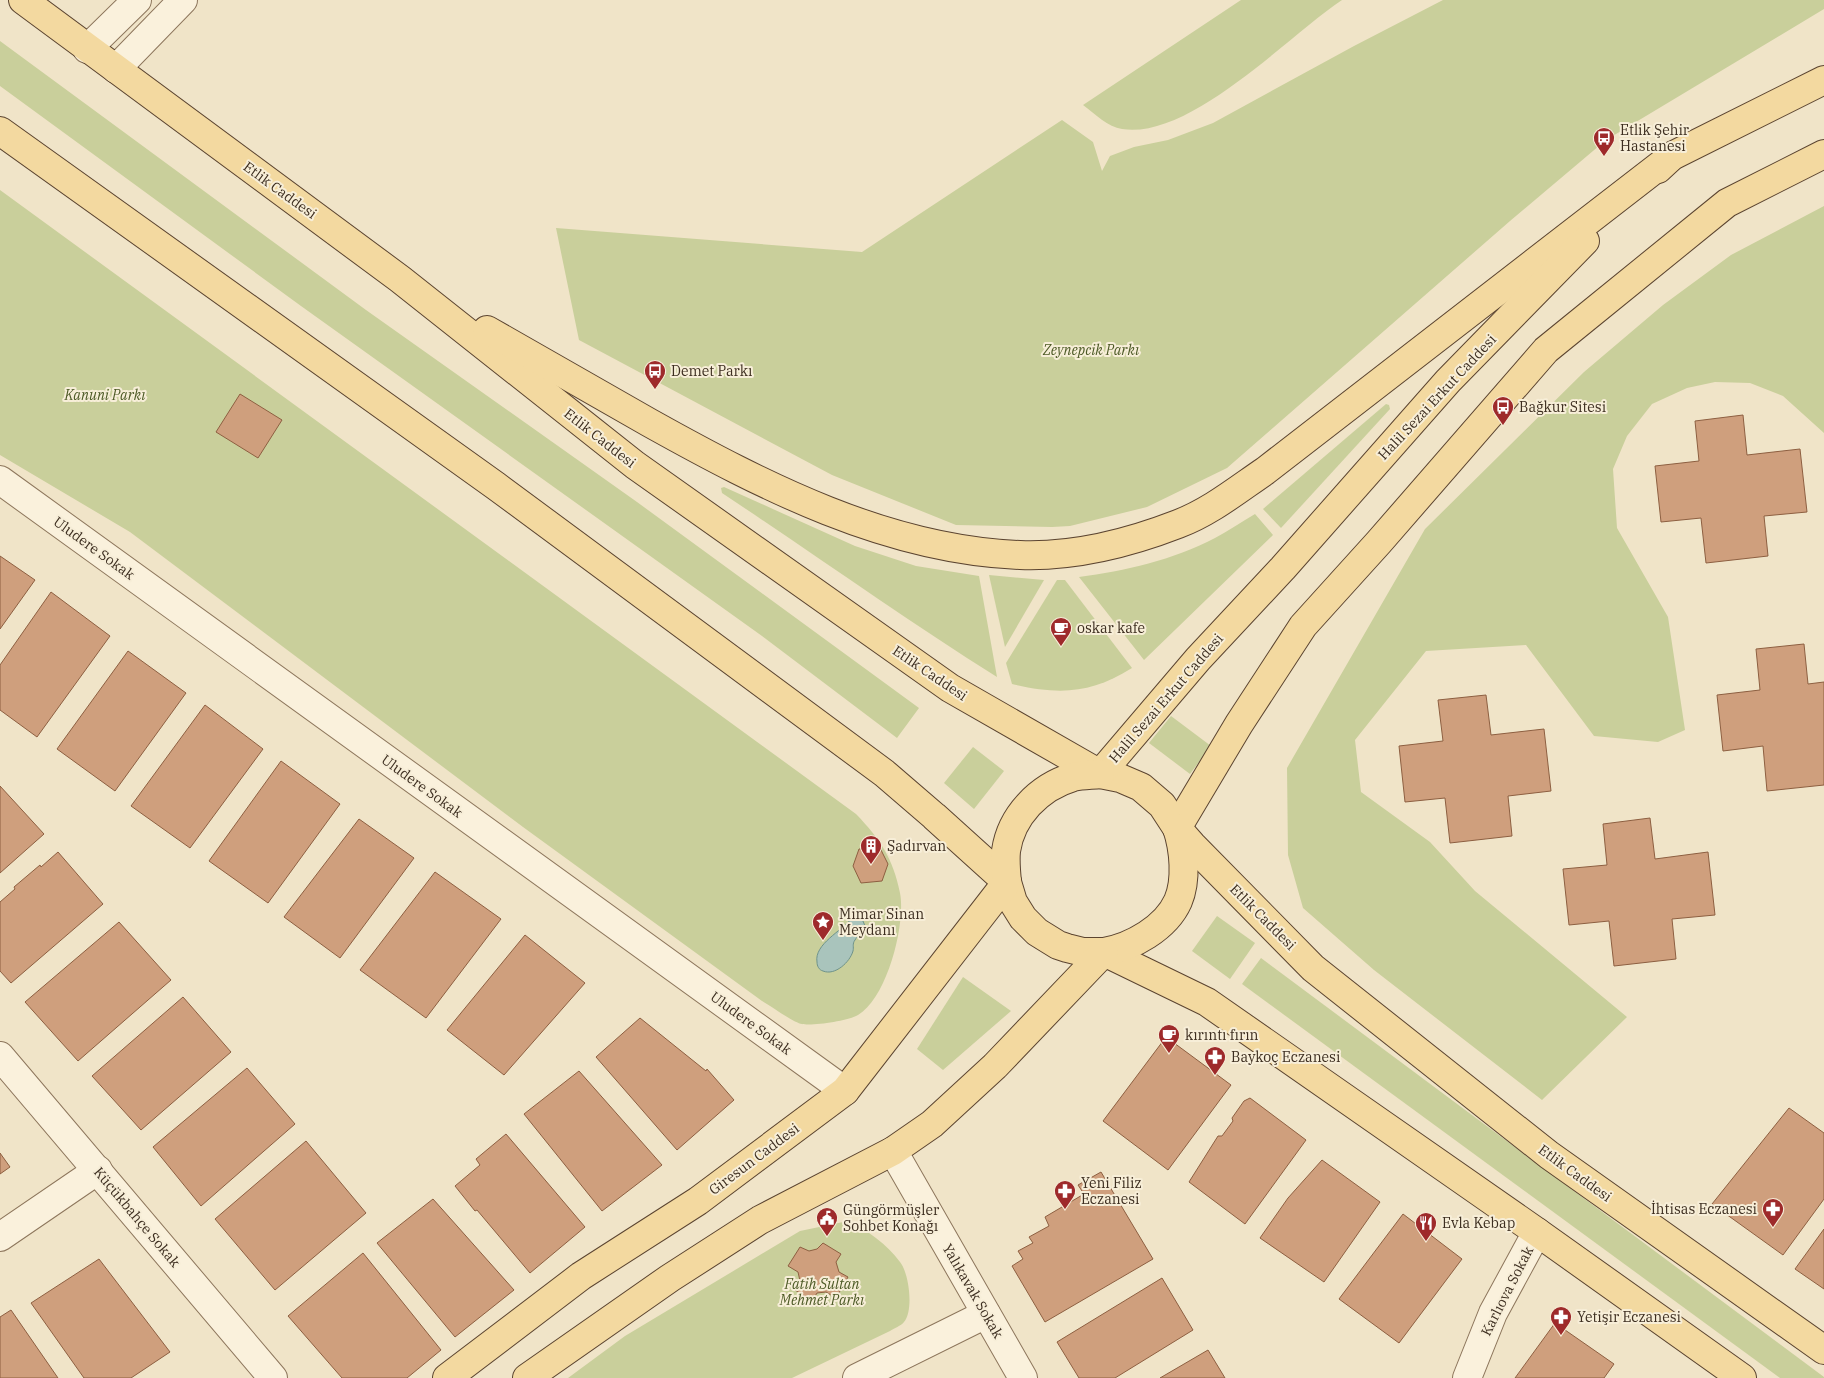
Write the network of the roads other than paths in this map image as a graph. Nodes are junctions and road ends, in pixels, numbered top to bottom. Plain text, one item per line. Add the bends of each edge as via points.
1 (23, 0) edge
2 (137, 0) edge
3 (183, 0) edge
4 (87, 49) junction
5 (116, 69) junction
6 (1824, 80) edge
7 (0, 131) edge
8 (1824, 154) edge
9 (1672, 156) junction
10 (400, 279) junction
11 (0, 480) edge
12 (1100, 774) junction
13 (1177, 828) junction
14 (1007, 882) junction
15 (1104, 952) junction
16 (0, 1056) edge
17 (845, 1091) junction
18 (893, 1151) junction
19 (98, 1170) junction
20 (1537, 1232) junction
21 (0, 1237) edge
22 (986, 1314) junction
23 (1824, 1350) edge
24 (273, 1378) edge
25 (447, 1378) edge
26 (527, 1378) edge
27 (857, 1378) edge
28 (1023, 1378) edge
29 (1467, 1378) edge
30 (1742, 1378) edge

1 - 4 main road, Etlik Caddesi
2 - 4 street
3 - 5 street
4 - 5 main road, Etlik Caddesi
5 - 10 main road, Etlik Caddesi
6 - 9 main road, Halil Sezai Erkut Caddesi
7 - 14 main road via 496,486 884,773
8 - 13 main road via 1727,203 1546,350 1303,626
9 - 10 main road via 1265,471 1210,509 1141,537 1071,552 1019,555 925,542 858,522 782,492 718,461
9 - 12 main road, Halil Sezai Erkut Caddesi via 1448,381 1198,659
10 - 12 main road, Etlik Caddesi via 635,466 950,688
11 - 17 street, Uludere Sokak
12 - 13 main road, Etlik Caddesi via 1141,787 1162,804
12 - 14 main road via 1075,776 1055,783 1031,800 1010,832 1006,853
13 - 15 main road via 1184,860 1178,901 1147,936 1120,949
13 - 23 main road, Etlik Caddesi via 1313,968 1548,1155
14 - 15 main road via 1013,902 1037,932 1058,945 1083,952
14 - 17 main road, Giresun Caddesi
15 - 18 main road via 995,1066 932,1124
15 - 20 main road via 1207,1002
16 - 19 street, Küçükbahçe Sokak
17 - 25 main road, Giresun Caddesi via 698,1201 581,1276
18 - 22 street, Yalıkavak Sokak
18 - 26 main road via 760,1220 670,1278
19 - 21 street
19 - 24 street, Küçükbahçe Sokak
20 - 29 street, Karlıova Sokak via 1493,1313
20 - 30 main road
22 - 27 street
22 - 28 street, Yalıkavak Sokak

